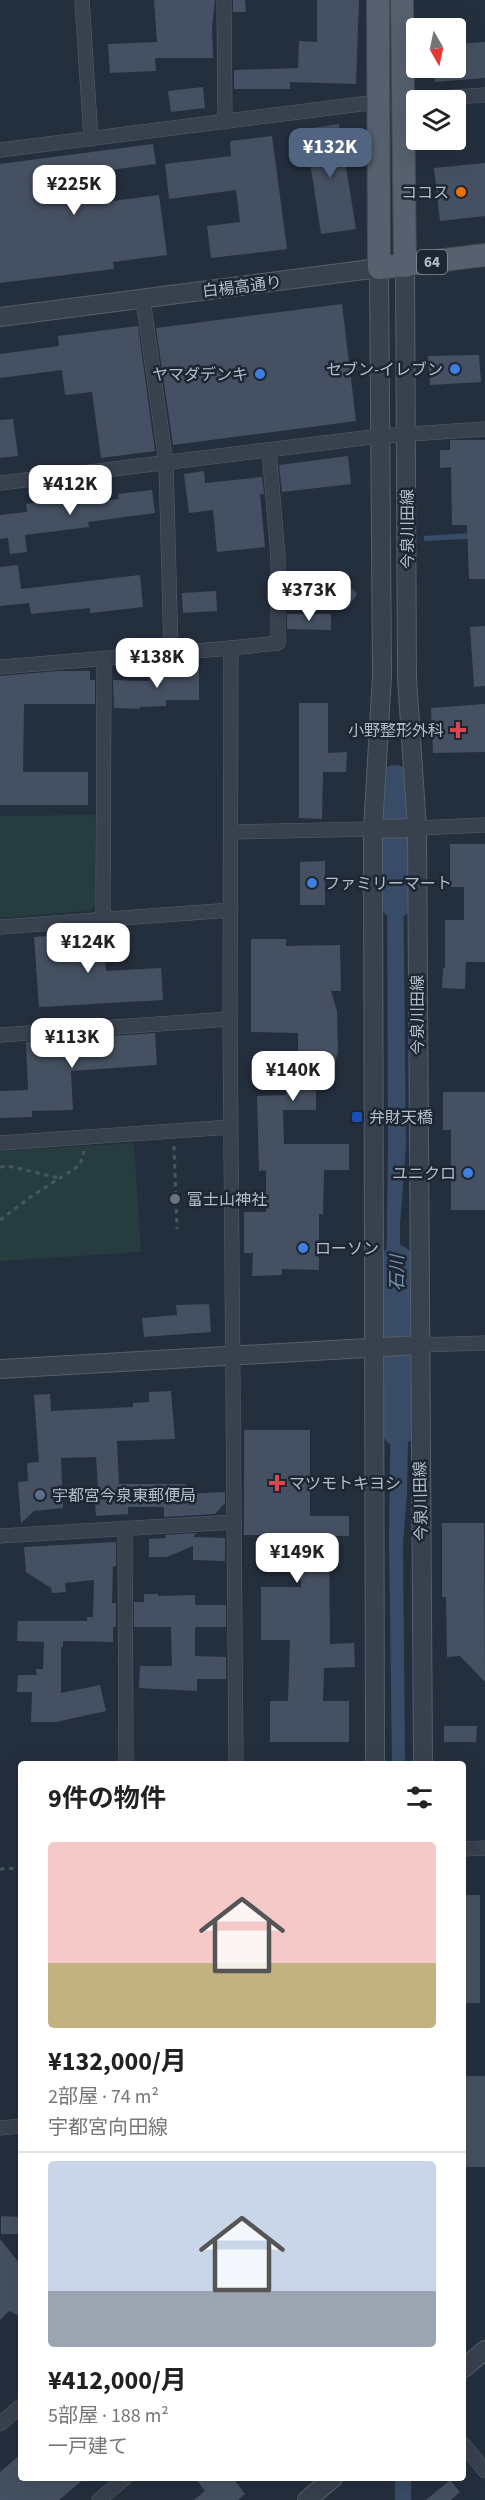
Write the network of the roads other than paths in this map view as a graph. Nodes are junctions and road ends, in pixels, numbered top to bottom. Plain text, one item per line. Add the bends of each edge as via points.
1 (82, 0) edge
2 (224, 0) edge
3 (378, 0) edge
4 (402, 0) edge
5 (485, 94) edge
6 (403, 101) junction
7 (377, 102) junction
8 (225, 122) junction
9 (91, 139) junction
10 (0, 150) edge
11 (485, 255) edge
12 (405, 266) junction
13 (379, 268) junction
14 (143, 299) junction
15 (0, 317) edge
16 (485, 429) edge
17 (407, 434) junction
18 (380, 436) junction
19 (269, 450) junction
20 (166, 463) junction
21 (0, 483) edge
22 (231, 648) junction
23 (171, 652) junction
24 (104, 658) junction
25 (0, 667) edge
26 (485, 825) edge
27 (417, 828) junction
28 (373, 829) junction
29 (232, 832) junction
30 (231, 910) junction
31 (104, 919) junction
32 (0, 927) edge
33 (230, 1019) junction
34 (0, 1035) edge
35 (231, 1127) junction
36 (0, 1143) edge
37 (485, 1343) edge
38 (419, 1345) junction
39 (375, 1347) junction
40 (233, 1355) junction
41 (0, 1369) edge
42 (234, 1522) junction
43 (125, 1528) junction
44 (0, 1536) edge
45 (126, 1761) edge
46 (236, 1761) edge
47 (375, 1761) edge
48 (423, 1761) edge
49 (485, 1848) edge
50 (466, 1849) edge
51 (18, 2126) edge
52 (0, 2127) edge
53 (485, 2350) edge
54 (466, 2366) edge
55 (18, 2409) edge
56 (0, 2424) edge
57 (466, 2447) edge
58 (485, 2471) edge
59 (121, 2481) edge
60 (329, 2481) edge
61 (99, 2500) edge
62 (307, 2500) edge

1 - 9 street
2 - 8 street
3 - 7 main road
4 - 6 main road, 64
5 - 6 street
6 - 7 street
6 - 12 main road, 64
7 - 8 street
7 - 13 main road
8 - 9 street
9 - 10 street
11 - 12 main road, 白楊高通り / 64
12 - 13 main road, 白楊高通り / 64
12 - 17 street, 今泉川田線
13 - 14 street, 白楊高通り
13 - 18 street, 今泉川田線
14 - 15 street, 白楊高通り
14 - 20 street
16 - 17 street
17 - 18 street
17 - 27 street, 今泉川田線 via 407,678
18 - 19 street
18 - 28 street, 今泉川田線 via 382,676
19 - 20 street
19 - 22 street via 278,557 278,643
20 - 21 street
20 - 23 street
22 - 23 street
22 - 29 street
23 - 24 street
24 - 25 street
24 - 31 street
26 - 27 street
27 - 28 street
27 - 38 street, 今泉川田線
28 - 29 street
28 - 39 street, 今泉川田線
29 - 30 street
30 - 31 street
30 - 33 street
31 - 32 street
33 - 34 street
33 - 35 street
35 - 36 street
35 - 40 street
37 - 38 street
38 - 39 street
38 - 48 street, 今泉川田線
39 - 40 street
39 - 47 street, 今泉川田線
40 - 41 street
40 - 42 street
42 - 43 street
42 - 46 street
43 - 44 street
43 - 45 street
49 - 50 street
51 - 52 street
53 - 54 street
55 - 56 street
57 - 58 street
59 - 61 street
60 - 62 street

